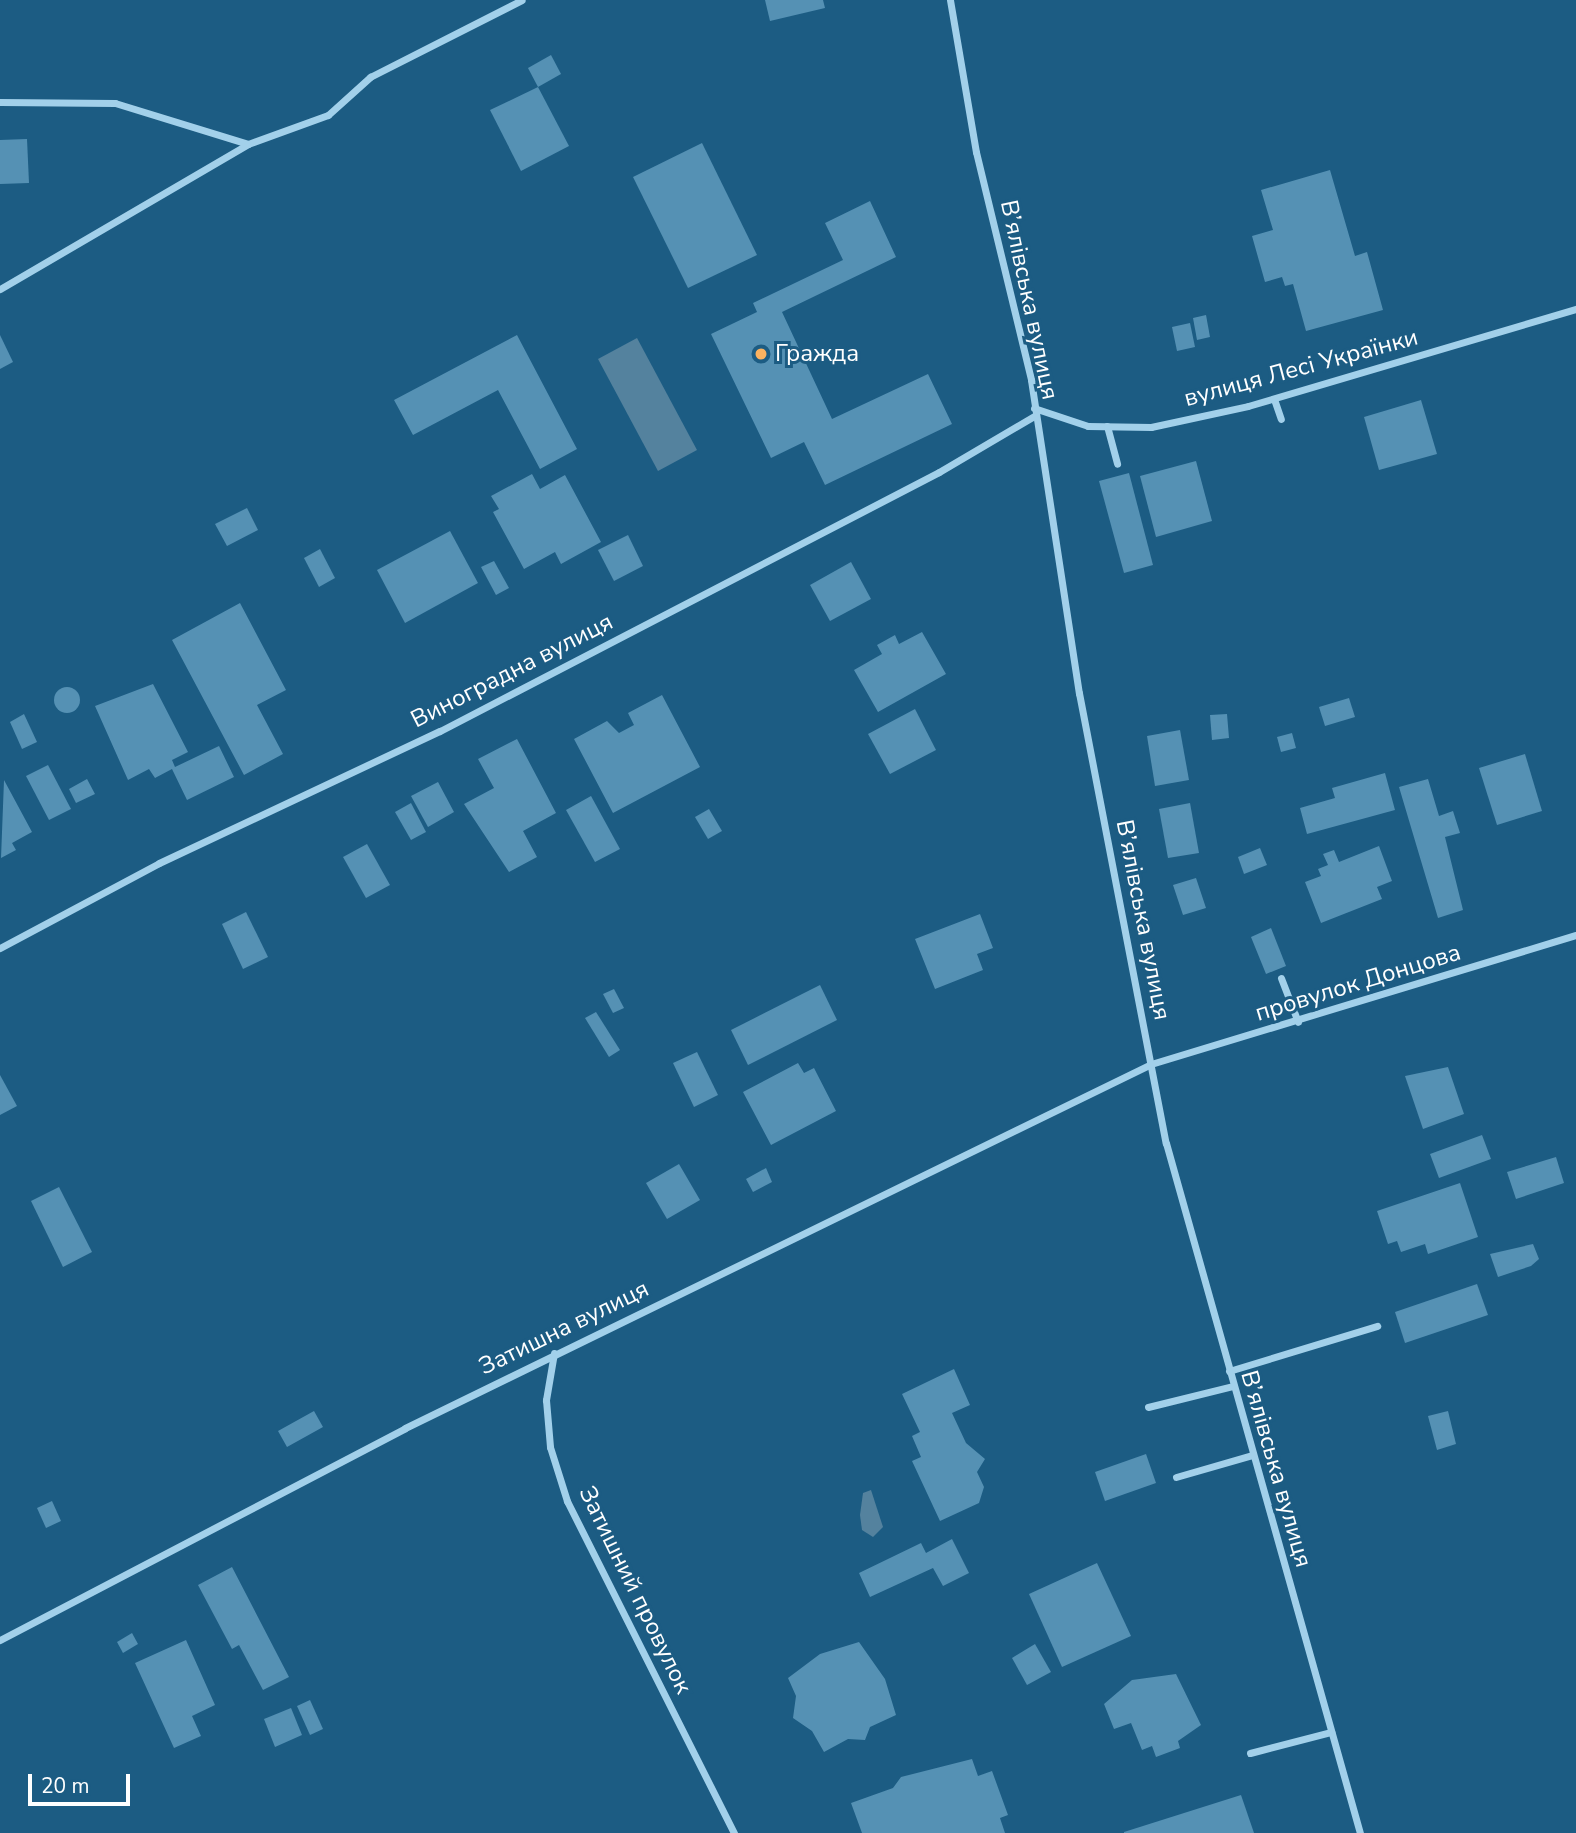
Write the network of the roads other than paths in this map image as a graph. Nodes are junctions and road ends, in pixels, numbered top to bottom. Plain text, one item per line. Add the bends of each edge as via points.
1 (522, 0) edge
2 (950, 0) edge
3 (0, 102) edge
4 (248, 144) junction
5 (0, 289) edge
6 (1576, 309) edge
7 (1274, 399) junction
8 (1034, 412) junction
9 (1281, 419) dead end
10 (1107, 426) junction
11 (1117, 464) dead end
12 (1576, 935) edge
13 (0, 948) edge
14 (1281, 978) dead end
15 (1298, 1022) junction
16 (1151, 1064) junction
17 (1377, 1326) dead end
18 (554, 1353) junction
19 (1229, 1371) junction
20 (1233, 1387) junction
21 (1148, 1407) dead end
22 (1252, 1455) junction
23 (1176, 1477) dead end
24 (0, 1640) edge
25 (1331, 1732) junction
26 (1250, 1753) dead end
27 (734, 1833) edge
28 (1360, 1833) edge

1 - 4 street via 370,77 328,116
2 - 8 street, В’ялівська вулиця via 976,152
3 - 4 street via 116,103
4 - 5 street
6 - 7 street, вулиця Лесі Українки
7 - 9 street
7 - 10 street, вулиця Лесі Українки via 1151,428
8 - 10 street, вулиця Лесі Українки
8 - 13 street, Виноградна вулиця via 939,472 452,724 159,863
8 - 16 street, В’ялівська вулиця
10 - 11 street
12 - 15 street, провулок Донцова
14 - 15 street
15 - 16 street, провулок Донцова
16 - 18 street, Затишна вулиця
16 - 19 street, В’ялівська вулиця
17 - 19 street
18 - 24 street, Затишна вулиця
18 - 27 street, Затишний провулок via 547,1412 567,1501
19 - 20 street, В’ялівська вулиця
20 - 21 street
20 - 22 street, В’ялівська вулиця
22 - 23 street
22 - 25 street, В’ялівська вулиця
25 - 26 street
25 - 28 street, В’ялівська вулиця

